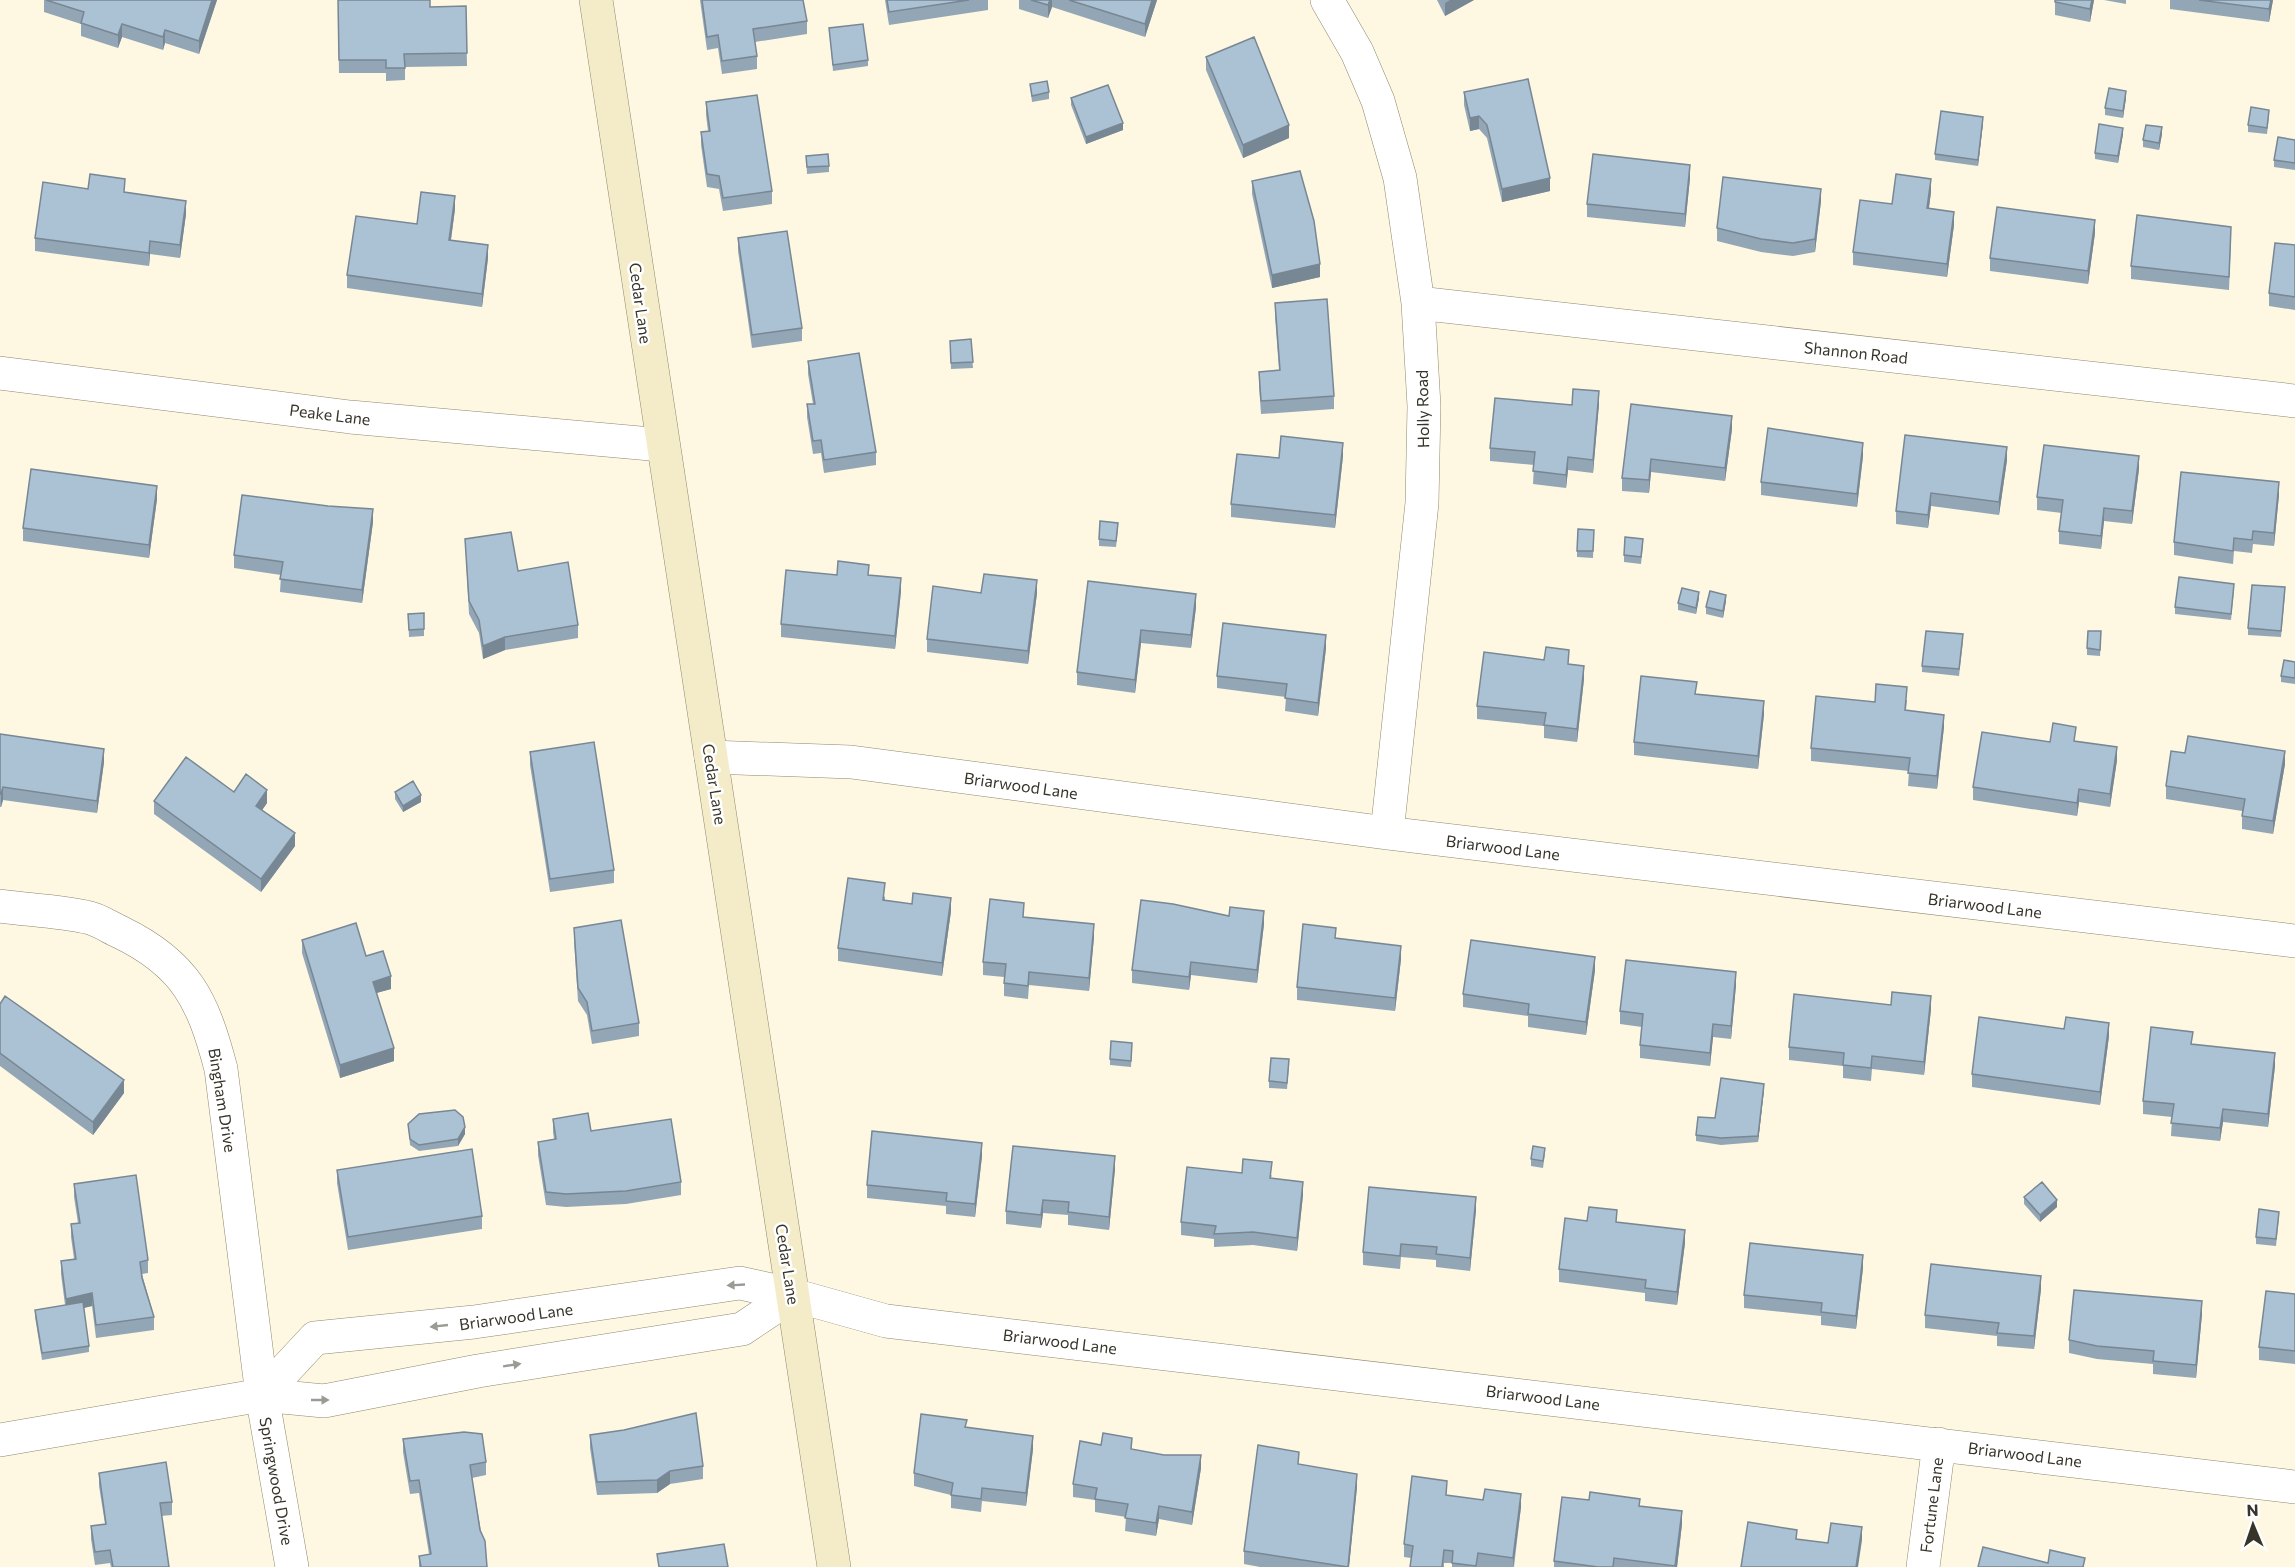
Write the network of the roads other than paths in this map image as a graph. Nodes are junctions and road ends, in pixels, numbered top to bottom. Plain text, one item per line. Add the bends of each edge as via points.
1 (596, 0) edge
2 (1327, 0) edge
3 (1418, 303) junction
4 (0, 373) edge
5 (2295, 401) edge
6 (662, 445) junction
7 (711, 757) junction
8 (1387, 833) junction
9 (0, 906) edge
10 (2295, 941) edge
11 (793, 1295) junction
12 (262, 1395) junction
13 (0, 1440) edge
14 (1939, 1444) junction
15 (2295, 1487) edge
16 (292, 1567) edge
17 (834, 1567) edge
18 (1923, 1567) edge

1 - 6 main road, Cedar Lane
2 - 3 street, Holly Road via 1357,52 1378,101 1400,178
3 - 5 street, Shannon Road
3 - 8 street, Holly Road via 1424,406 1422,503
4 - 6 street, Peake Lane via 350,417
6 - 7 main road, Cedar Lane
7 - 8 street, Briarwood Lane via 851,762
7 - 11 main road, Cedar Lane
8 - 10 street, Briarwood Lane
9 - 12 street, Bingham Drive via 98,921 172,964 198,999 221,1069
12 -> 11 street via 324,1401 478,1371 742,1329
11 -> 12 street, Briarwood Lane via 740,1283 474,1322 315,1338
11 - 14 street, Briarwood Lane via 886,1321
11 - 17 main road, Cedar Lane
12 - 13 street
12 - 16 street, Springwood Drive
14 - 15 street, Briarwood Lane
14 - 18 street, Fortune Lane

